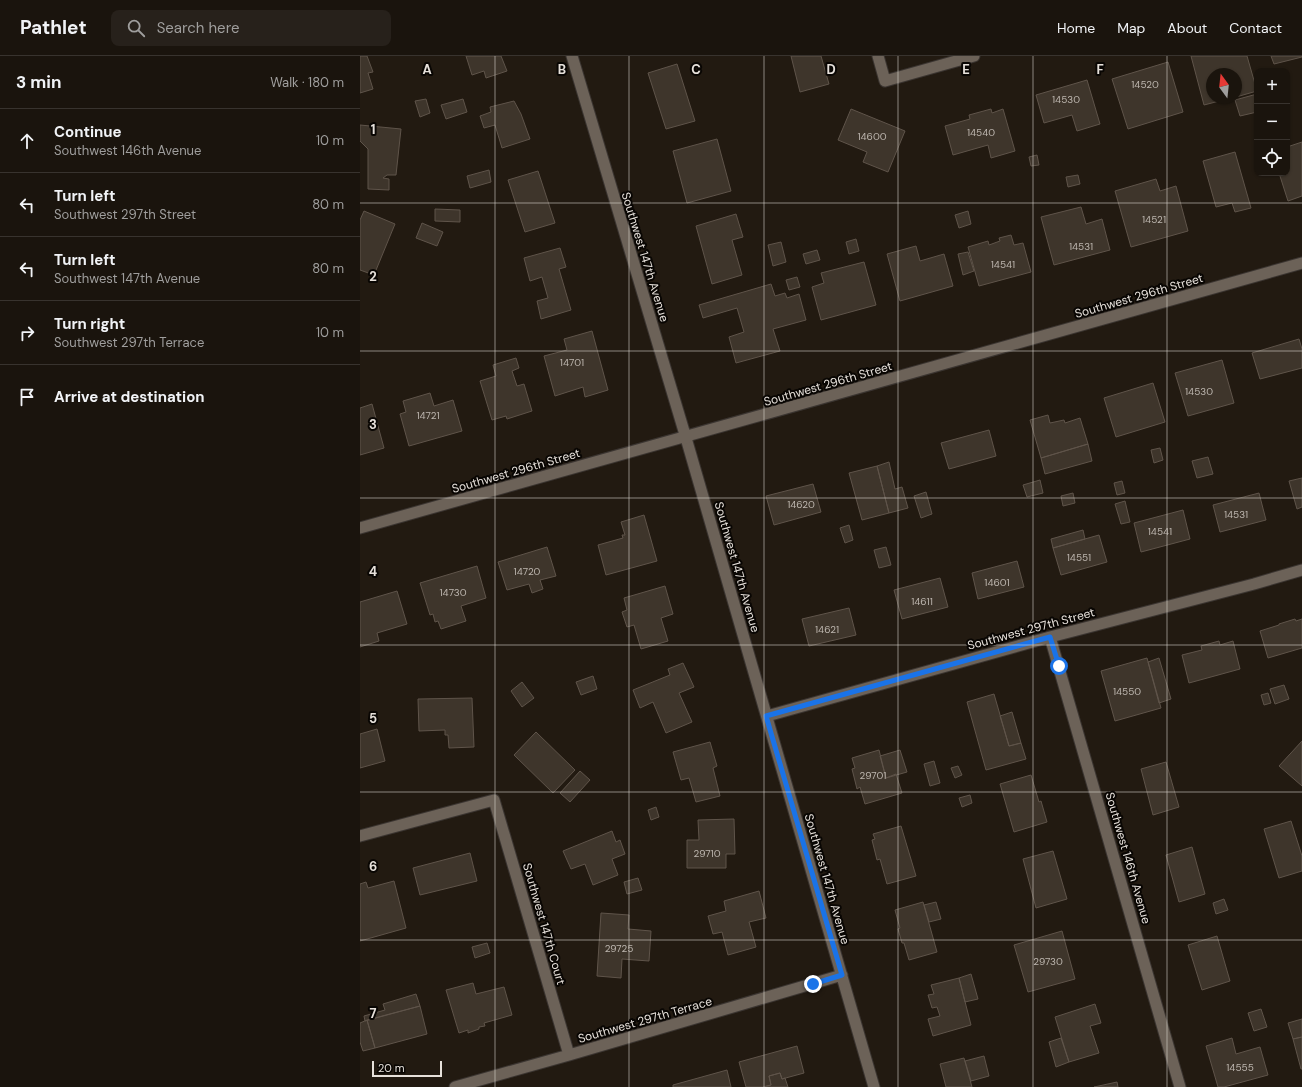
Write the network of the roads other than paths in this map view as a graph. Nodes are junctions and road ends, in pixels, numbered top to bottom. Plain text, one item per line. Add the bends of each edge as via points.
1 (572, 56) edge
2 (878, 56) edge
3 (974, 56) edge
4 (1302, 263) edge
5 (686, 438) junction
6 (360, 528) edge
7 (1302, 570) edge
8 (1050, 637) junction
9 (766, 716) junction
10 (360, 836) edge
11 (842, 975) junction
12 (569, 1055) junction
13 (455, 1087) edge
14 (874, 1087) edge
15 (1180, 1087) edge

1 - 5 street, Southwest 147th Avenue
2 - 3 street via 885,81
4 - 5 street, Southwest 296th Street
5 - 6 street, Southwest 296th Street
5 - 9 street, Southwest 147th Avenue
7 - 8 street, Southwest 297th Street
8 - 9 street, Southwest 297th Street
8 - 15 street, Southwest 146th Avenue
9 - 11 street, Southwest 147th Avenue
10 - 12 street, Southwest 147th Court via 494,800
11 - 12 street, Southwest 297th Terrace
11 - 14 street, Southwest 147th Avenue
12 - 13 street, Southwest 297th Terrace

